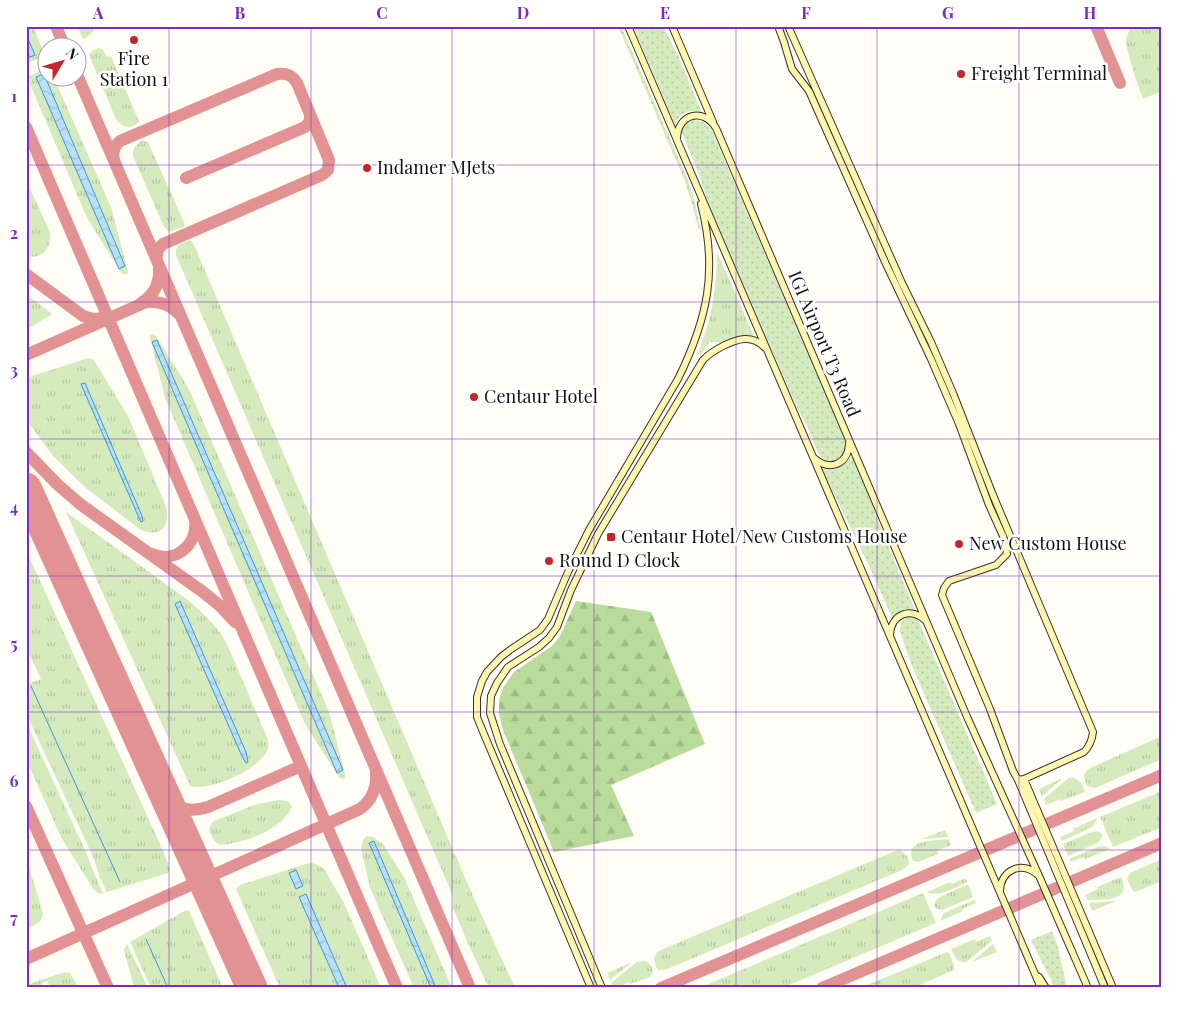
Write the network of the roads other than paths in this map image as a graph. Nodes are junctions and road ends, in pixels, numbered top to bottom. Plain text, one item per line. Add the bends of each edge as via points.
1 (628, 26) edge
2 (672, 26) edge
3 (778, 26) edge
4 (788, 26) edge
5 (798, 51) junction
6 (804, 83) junction
7 (716, 128) junction
8 (679, 144) junction
9 (696, 186) junction
10 (767, 351) junction
11 (848, 438) junction
12 (811, 453) junction
13 (928, 626) junction
14 (892, 642) junction
15 (1021, 780) junction
16 (1040, 878) junction
17 (1000, 893) junction
18 (1030, 963) junction
19 (591, 988) edge
20 (602, 988) edge
21 (1039, 988) edge
22 (1046, 988) edge
23 (1088, 988) edge
24 (1105, 988) edge
25 (1113, 988) edge

1 - 8 main road
2 - 7 main road
3 - 6 main road via 792,68
4 - 5 main road
5 - 6 main road
5 - 15 main road via 931,342 1093,732 1091,743 1084,752
6 - 15 main road via 932,359 1005,543 1007,554 1001,561 949,581 942,595 1013,771
7 - 8 main road via 708,118 689,117 677,131
7 - 11 main road, IGI Airport T3 Road
8 - 9 main road
9 - 10 main road
9 - 19 main road via 709,244 709,285 695,342 678,379 589,530 548,619 540,630 492,665 477,696 477,717
10 - 12 main road
10 - 20 main road via 755,340 745,338 732,341 704,360 598,534 556,627 539,647 508,667 491,696 490,713 500,744
11 - 12 main road via 849,451 840,462 827,465
11 - 13 main road, IGI Airport T3 Road
12 - 14 main road
13 - 14 main road via 920,616 904,614 892,623
13 - 16 main road, IGI Airport T3 Road
14 - 17 main road
15 - 24 main road
15 - 25 main road
16 - 17 main road via 1030,869 1015,869 1004,877
16 - 23 main road, IGI Airport T3 Road
17 - 18 main road
18 - 21 main road
18 - 22 main road

